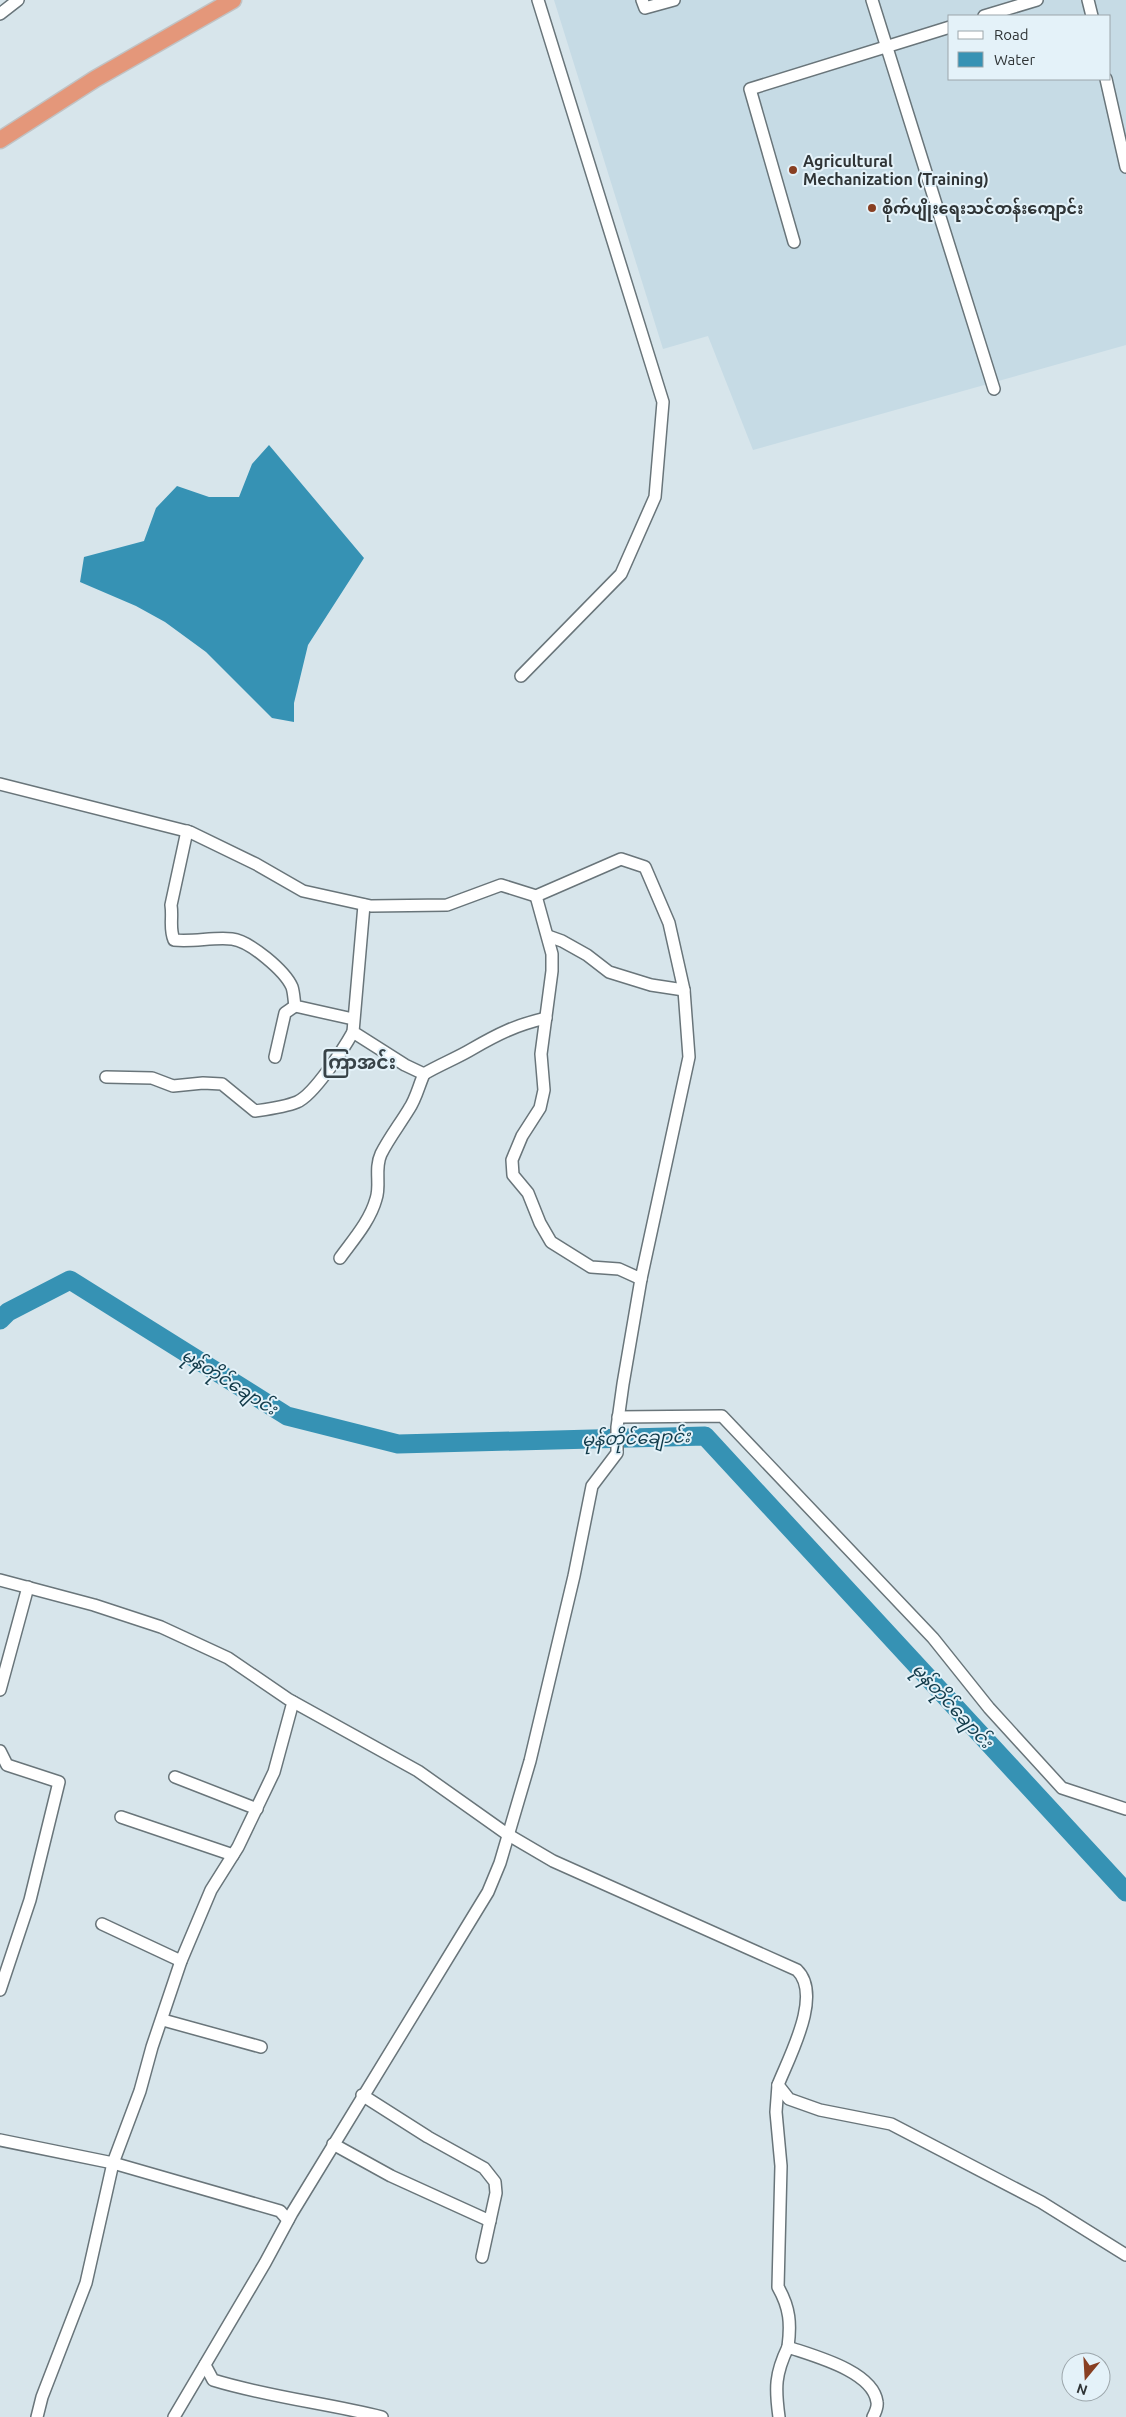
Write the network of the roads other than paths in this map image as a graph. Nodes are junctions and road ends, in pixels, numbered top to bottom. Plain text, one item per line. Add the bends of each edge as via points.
1 (18, 0) edge
2 (233, 0) edge
3 (538, 0) edge
4 (642, 0) edge
5 (674, 0) edge
6 (872, 0) edge
7 (1037, 0) edge
8 (1088, 0) edge
9 (0, 14) edge
10 (987, 15) edge
11 (1092, 15) edge
12 (948, 28) edge
13 (887, 46) junction
14 (1106, 80) edge
15 (0, 140) edge
16 (1126, 167) edge
17 (794, 242) dead end
18 (994, 389) dead end
19 (521, 676) dead end
20 (0, 784) edge
21 (187, 831) junction
22 (536, 896) junction
23 (364, 905) junction
24 (548, 936) junction
25 (684, 990) junction
26 (295, 1006) junction
27 (546, 1018) junction
28 (353, 1019) junction
29 (353, 1032) junction
30 (275, 1057) dead end
31 (424, 1074) junction
32 (106, 1077) dead end
33 (340, 1258) dead end
34 (641, 1279) junction
35 (618, 1422) junction
36 (0, 1580) edge
37 (28, 1587) junction
38 (0, 1690) edge
39 (293, 1702) junction
40 (0, 1751) edge
41 (175, 1777) dead end
42 (257, 1810) junction
43 (1126, 1810) edge
44 (121, 1817) dead end
45 (507, 1834) junction
46 (233, 1855) junction
47 (102, 1924) dead end
48 (181, 1961) junction
49 (0, 1990) edge
50 (163, 2020) junction
51 (261, 2047) dead end
52 (778, 2085) junction
53 (362, 2095) junction
54 (0, 2140) edge
55 (333, 2144) junction
56 (113, 2164) junction
57 (288, 2220) junction
58 (490, 2222) junction
59 (1126, 2255) edge
60 (482, 2257) dead end
61 (788, 2347) junction
62 (205, 2366) junction
63 (37, 2417) edge
64 (174, 2417) edge
65 (382, 2417) edge
66 (779, 2417) edge
67 (873, 2417) edge

1 - 9 street
2 - 15 highway via 95,79
3 - 19 street via 663,402 655,497 621,574
4 - 5 street via 645,8
6 - 13 street
7 - 10 street
8 - 11 street
12 - 13 street
13 - 17 street via 750,88
13 - 18 street
14 - 16 street
20 - 21 street
21 - 23 street via 303,891
21 - 26 street via 171,905 170,930 174,940 235,939 251,946 281,970 292,988
22 - 23 street via 501,885 447,904
22 - 24 street
22 - 25 street via 621,859 645,867 669,923
23 - 28 street
24 - 25 street via 587,955 609,972 651,985
24 - 27 street via 552,971
25 - 34 street via 689,1057
26 - 28 street
26 - 30 street via 285,1013
27 - 31 street via 495,1035
27 - 34 street via 540,1054 544,1090 540,1108 522,1136 512,1160 514,1174 552,1242 591,1267 619,1269
28 - 29 street
29 - 31 street
29 - 32 street via 341,1053 299,1102 255,1112 222,1084 203,1082 173,1086 152,1078
31 - 33 street via 410,1108 380,1156 376,1175 377,1198 373,1208
34 - 35 street
35 - 43 street via 722,1416 933,1638 989,1708 1062,1788
35 - 45 street via 617,1453 592,1486 530,1760
36 - 37 street
37 - 38 street
37 - 39 street via 161,1627 228,1658
39 - 42 street via 274,1772
39 - 45 street via 418,1771
40 - 49 street via 7,1765 59,1782 30,1900
41 - 42 street
42 - 46 street
44 - 46 street
45 - 52 street via 553,1861 797,1970 805,1977 808,1991 801,2029
45 - 53 street via 488,1892
46 - 48 street via 211,1890
47 - 48 street
48 - 50 street
50 - 51 street
50 - 56 street
52 - 59 street via 789,2099 820,2110 891,2124 1041,2202
52 - 61 street via 776,2112 781,2166 778,2287 788,2304 791,2324
53 - 55 street
53 - 58 street via 484,2168 495,2182
54 - 56 street
55 - 57 street
55 - 58 street via 391,2176
56 - 57 street via 280,2211
56 - 63 street via 86,2283
57 - 62 street
58 - 60 street
61 - 66 street via 780,2363 775,2386
61 - 67 street via 838,2365 871,2387 878,2403
62 - 64 street
62 - 65 street via 213,2380 232,2386

